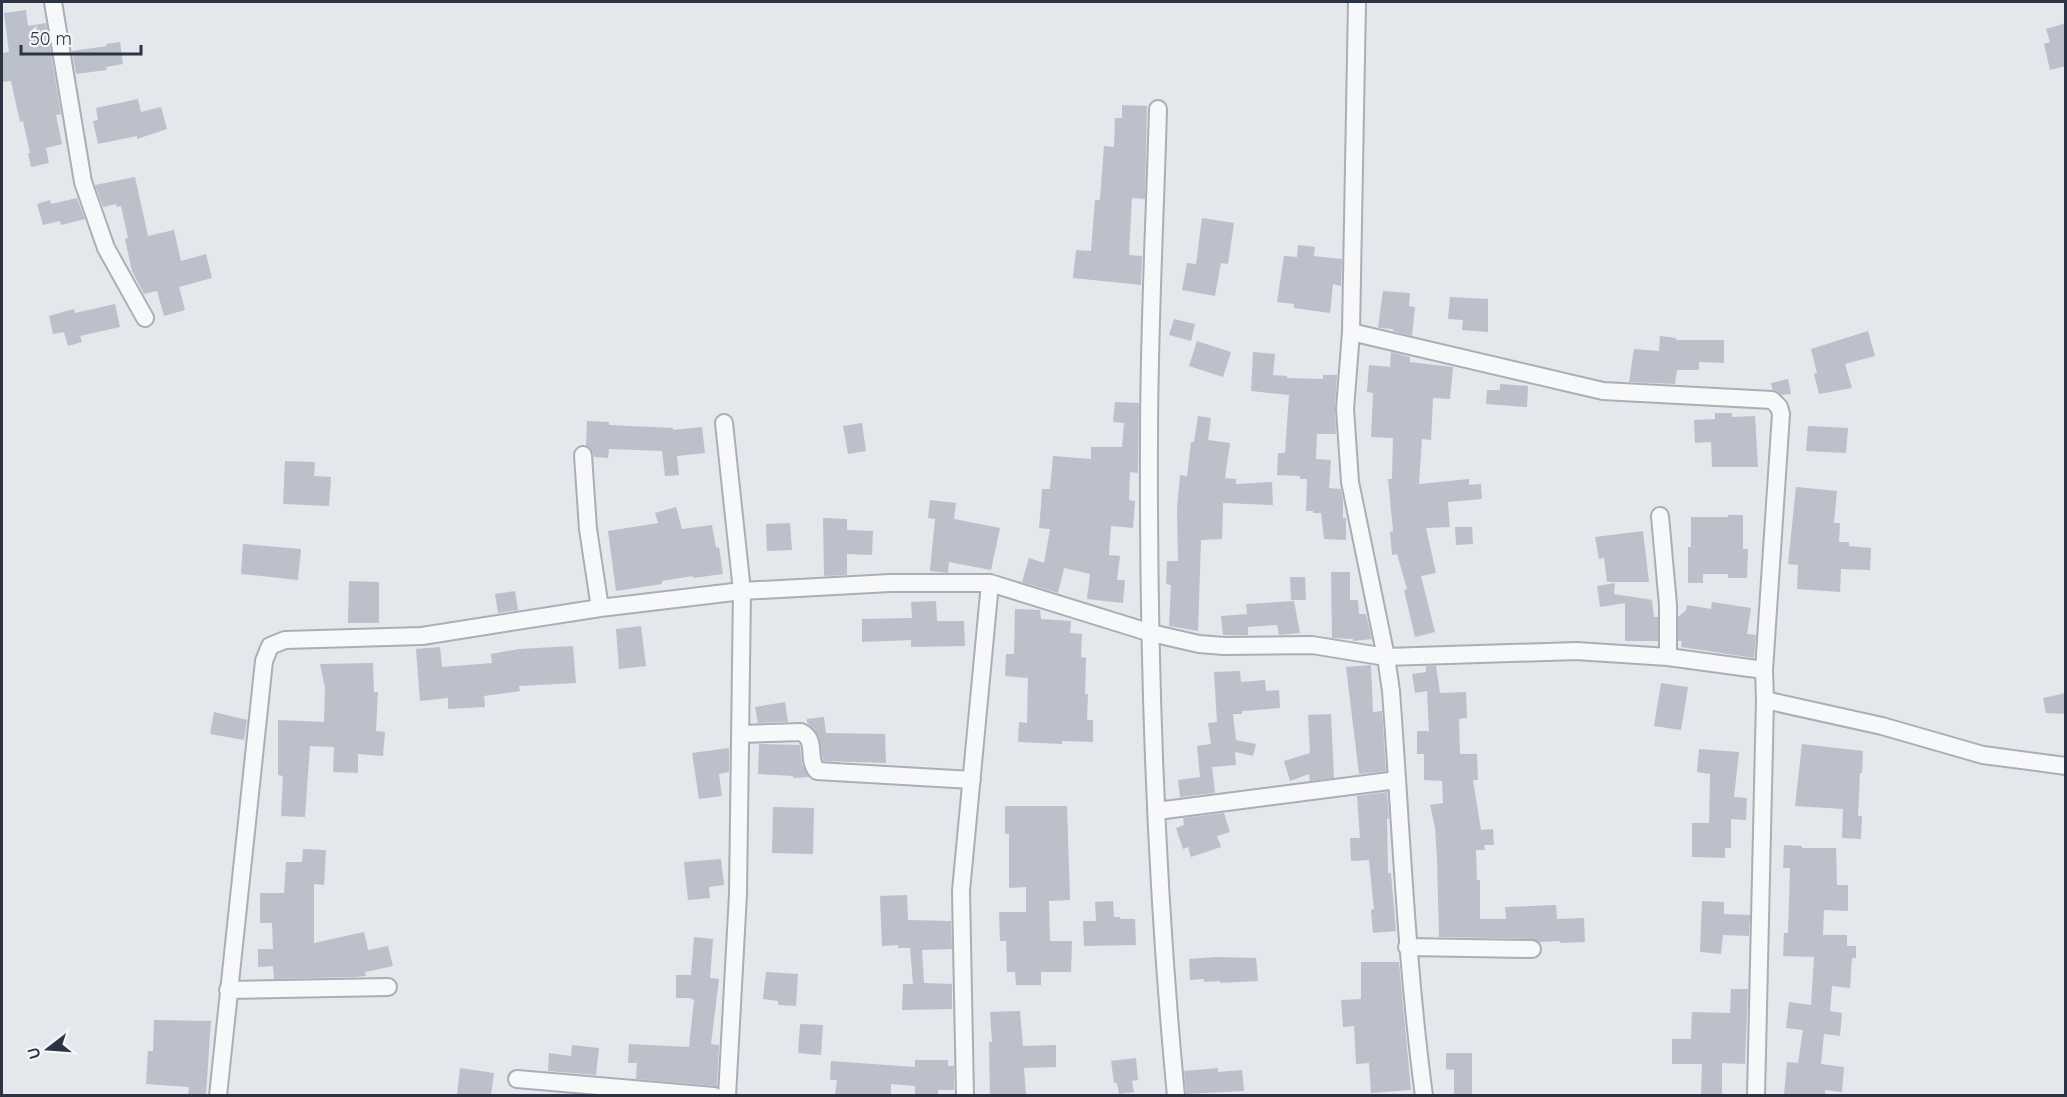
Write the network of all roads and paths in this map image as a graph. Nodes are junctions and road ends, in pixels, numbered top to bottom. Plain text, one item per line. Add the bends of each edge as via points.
1 (53, 2) edge
2 (1357, 2) edge
3 (1158, 109) dead end
4 (145, 318) dead end
5 (1351, 332) junction
6 (724, 423) dead end
7 (584, 455) dead end
8 (1660, 516) dead end
9 (990, 583) junction
10 (742, 591) junction
11 (600, 608) junction
12 (1151, 633) junction
13 (1386, 657) junction
14 (1668, 657) junction
15 (1764, 670) junction
16 (1765, 700) junction
17 (740, 734) junction
18 (2066, 766) edge
19 (972, 780) junction
20 (1397, 780) junction
21 (1157, 811) junction
22 (1407, 947) junction
23 (1532, 949) dead end
24 (388, 987) dead end
25 (228, 990) junction
26 (518, 1079) dead end
27 (218, 1095) edge
28 (714, 1095) edge
29 (728, 1095) edge
30 (966, 1095) edge
31 (1176, 1095) edge
32 (1424, 1095) edge
33 (1756, 1095) edge

1 - 4 street via 83,182 106,248
2 - 5 street
3 - 12 street via 1149,435
5 - 13 street via 1345,409 1350,482
5 - 15 street via 1603,391 1775,402 1780,414
6 - 10 street
7 - 11 street via 588,529
8 - 14 street
9 - 10 street via 890,583
9 - 12 street
9 - 19 street
10 - 11 street
10 - 17 street
11 - 25 street via 422,636 285,640 270,646 264,661
12 - 13 street via 1199,644 1312,645
12 - 21 street
13 - 14 street via 1576,651
13 - 20 street
14 - 15 street
15 - 16 street
16 - 18 street via 1882,726 1983,755
16 - 33 street
17 - 19 street via 801,732 811,742 817,771
17 - 29 street via 738,894
19 - 30 street via 961,891
20 - 21 street
20 - 22 street
21 - 31 street
22 - 23 street
22 - 32 street
24 - 25 street
25 - 27 street
26 - 28 street

